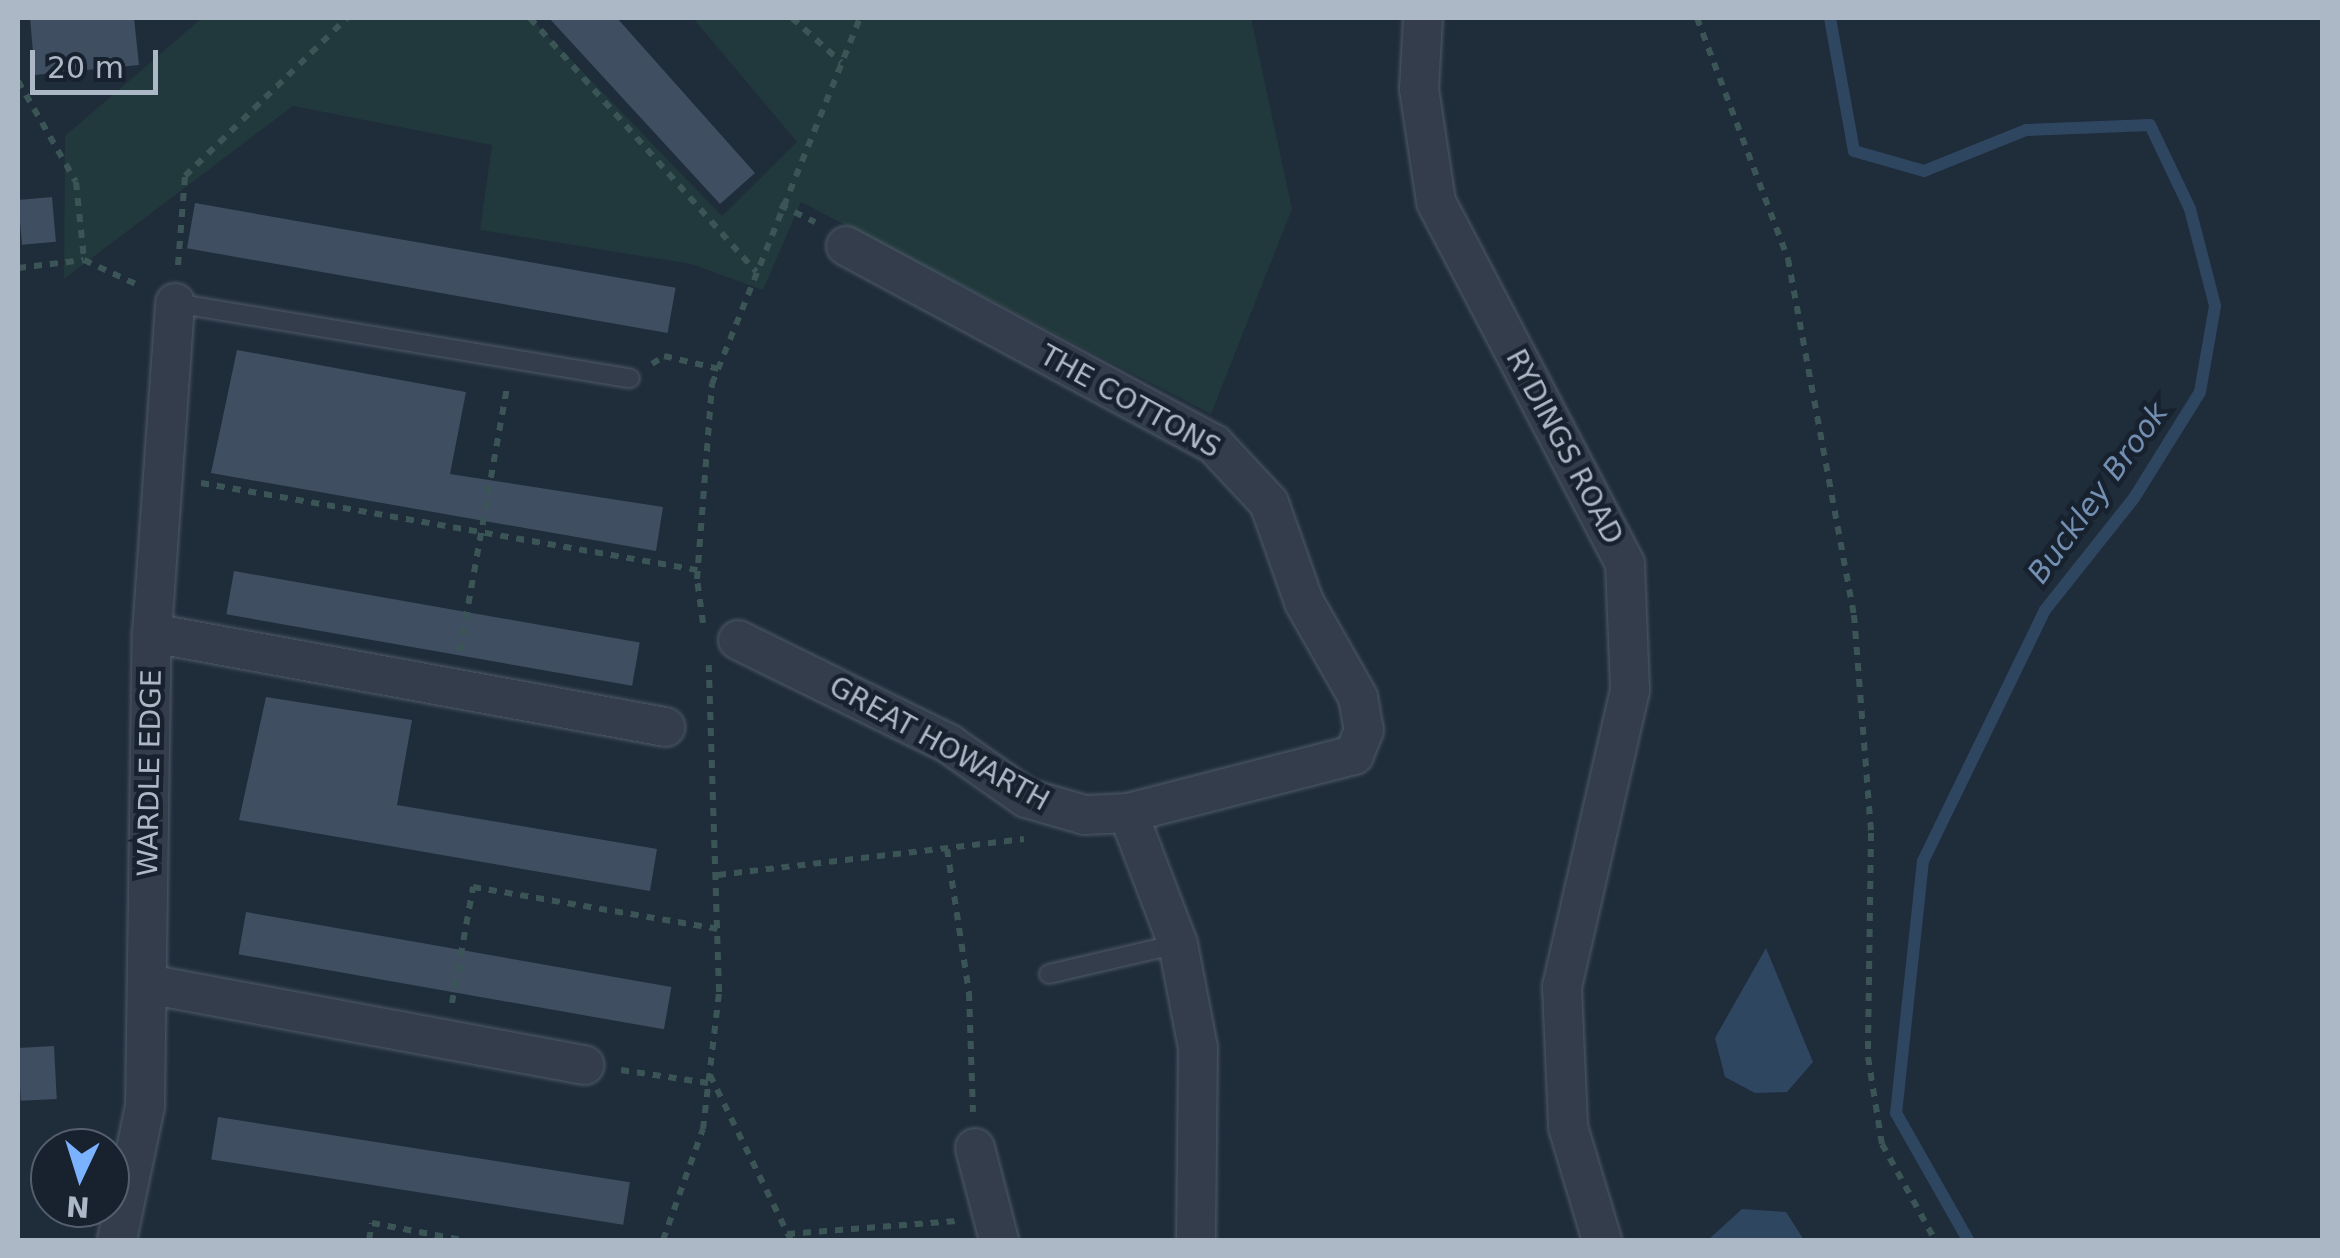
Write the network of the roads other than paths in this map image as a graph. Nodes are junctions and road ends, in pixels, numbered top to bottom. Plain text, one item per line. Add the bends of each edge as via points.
1 (1423, 18) edge
2 (846, 246) dead end
3 (175, 303) joint
4 (630, 378) road end
5 (152, 633) junction
6 (738, 640) dead end
7 (665, 728) dead end
8 (1128, 813) junction
9 (1178, 944) junction
10 (1049, 974) dead end
11 (147, 984) junction
12 (585, 1065) road end
13 (974, 1148) road end
14 (996, 1229) edge
15 (117, 1240) edge
16 (1196, 1240) edge
17 (1602, 1240) edge

1 - 17 street, RYDINGS ROAD via 1419,89 1436,202 1625,564 1630,690 1562,987 1568,1127
2 - 8 street, THE COTTONS via 1214,444 1269,503 1297,588 1358,697 1364,730 1354,755
3 - 4 lane
3 - 5 street, WARDLE EDGE
5 - 7 street
5 - 11 street, WARDLE EDGE
6 - 8 street, GREAT HOWARTH via 949,744 1054,808
8 - 9 street
9 - 10 lane
9 - 16 street via 1198,1048
11 - 12 street
11 - 15 street, WARDLE EDGE via 146,1106
13 - 14 street

